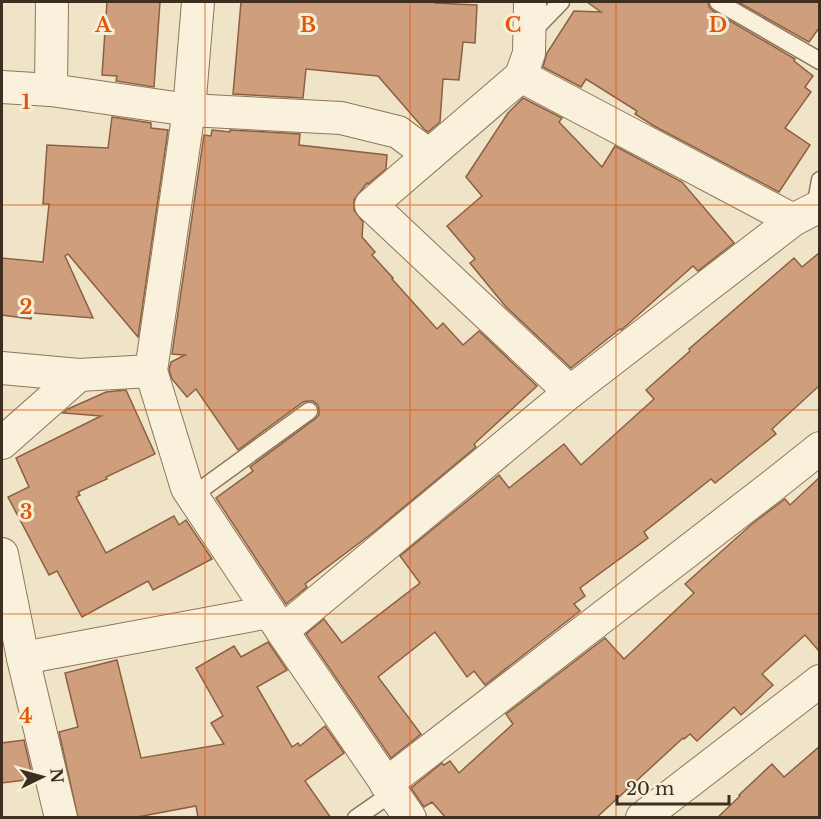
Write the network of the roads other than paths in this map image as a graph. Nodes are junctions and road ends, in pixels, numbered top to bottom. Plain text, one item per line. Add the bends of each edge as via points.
1 (52, 2) edge
2 (198, 2) edge
3 (530, 2) edge
4 (561, 2) edge
5 (718, 2) edge
6 (529, 35) junction
7 (819, 61) edge
8 (521, 76) junction
9 (2, 87) edge
10 (51, 90) junction
11 (189, 110) junction
12 (429, 155) junction
13 (812, 204) edge
14 (2, 368) edge
15 (151, 371) junction
16 (79, 375) junction
17 (570, 392) junction
18 (309, 411) dead end
19 (2, 443) edge
20 (819, 448) edge
21 (192, 496) junction
22 (2, 554) edge
23 (275, 621) junction
24 (22, 658) junction
25 (819, 681) edge
26 (396, 798) edge
27 (61, 818) edge
28 (356, 818) edge
29 (642, 818) edge

1 - 10 street
2 - 11 street
3 - 6 street
4 - 6 lane
5 - 7 lane
6 - 8 street via 529,53
8 - 12 street
8 - 13 street
9 - 10 street
10 - 11 street
11 - 12 street via 342,118 398,132
11 - 15 street
12 - 17 street via 371,205
13 - 17 street
14 - 16 street
15 - 16 street
15 - 21 street
16 - 19 street
17 - 23 street
18 - 21 lane
20 - 26 street
21 - 23 street
22 - 24 street
23 - 24 street
23 - 26 street
24 - 27 street
25 - 29 street
26 - 28 lane

